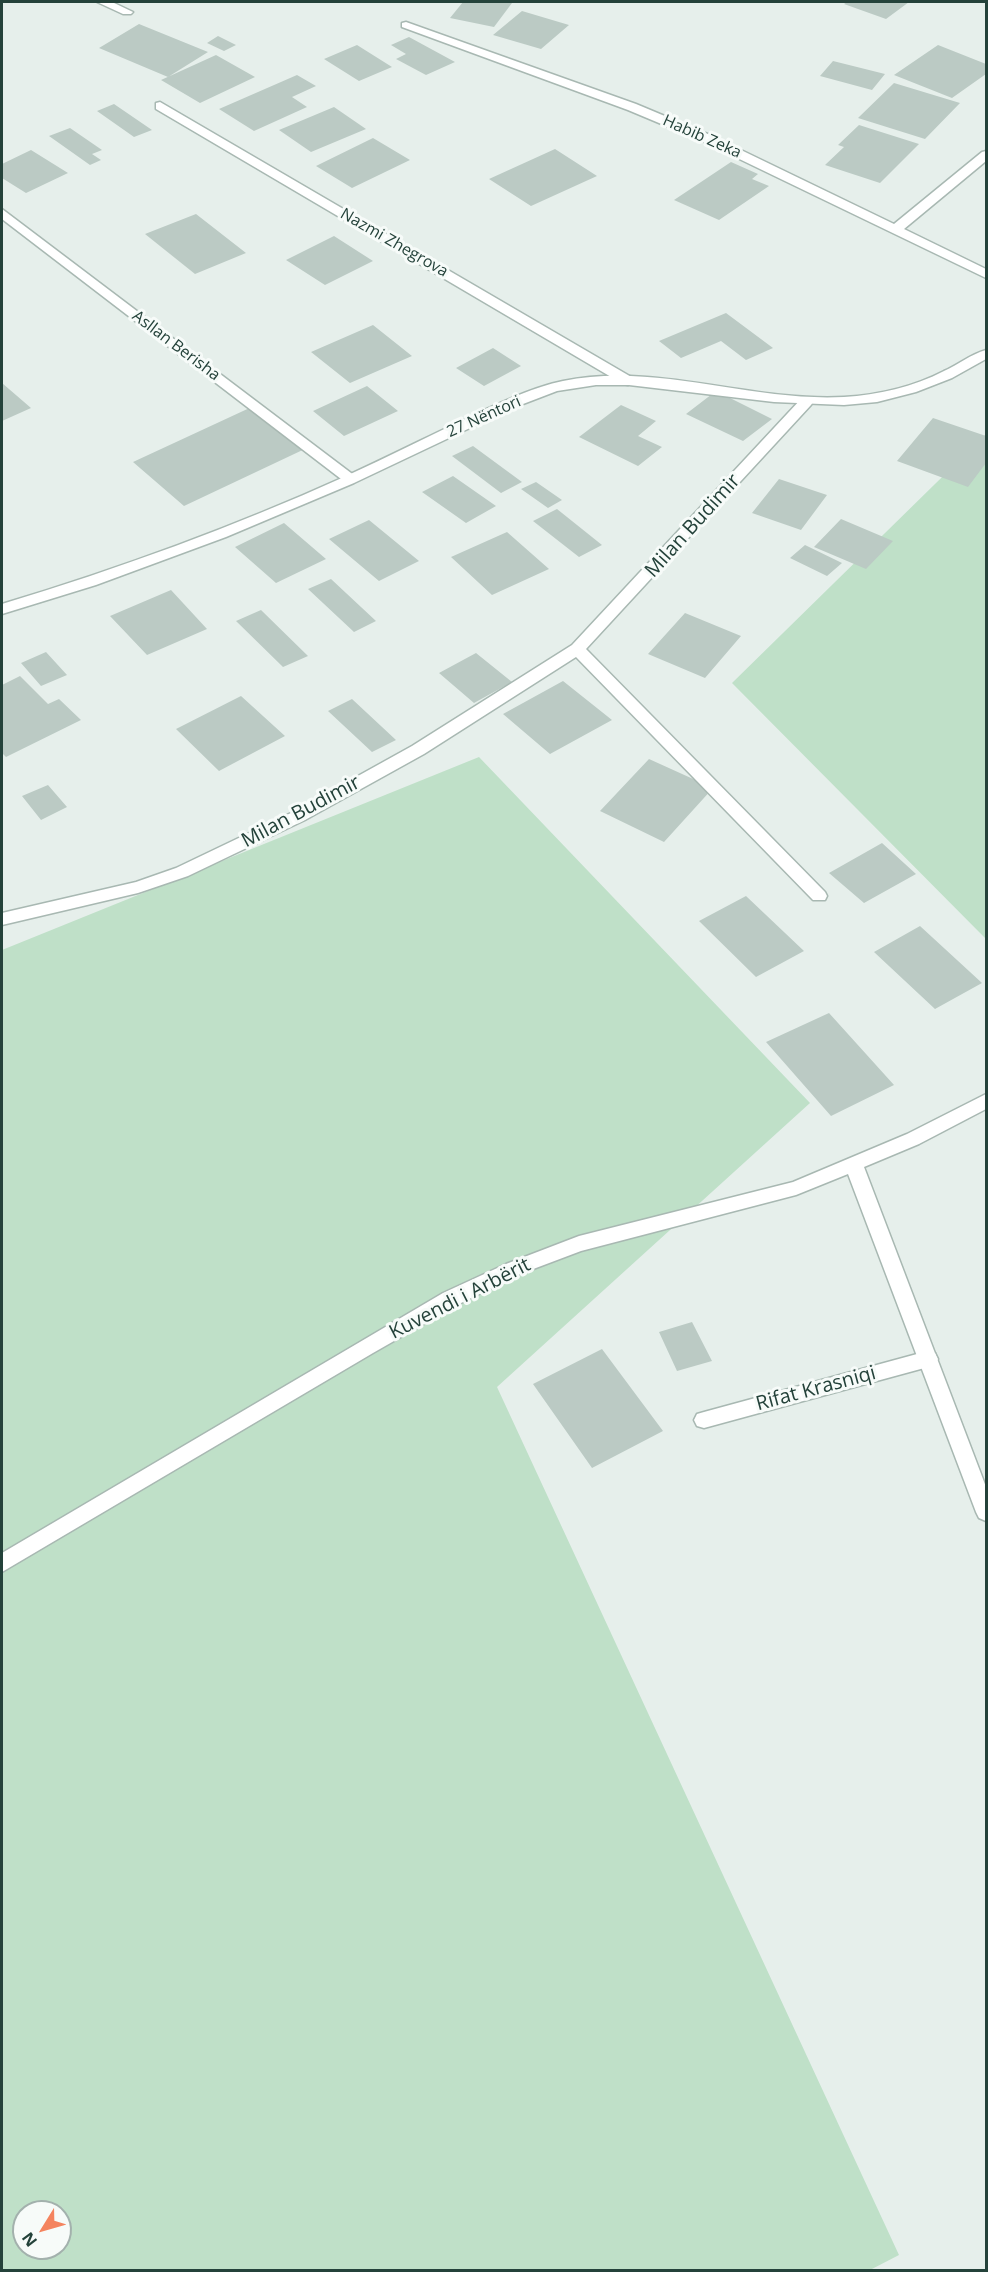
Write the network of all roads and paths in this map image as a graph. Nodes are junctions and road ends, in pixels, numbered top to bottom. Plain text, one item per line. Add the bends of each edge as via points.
1 (103, 2) edge
2 (127, 12) dead end
3 (406, 26) dead end
4 (160, 106) dead end
5 (987, 155) edge
6 (2, 213) edge
7 (896, 229) junction
8 (987, 274) edge
9 (987, 354) edge
10 (628, 381) junction
11 (806, 402) junction
12 (350, 479) junction
13 (2, 609) edge
14 (577, 649) junction
15 (819, 896) dead end
16 (2, 919) edge
17 (987, 1101) edge
18 (854, 1166) junction
19 (928, 1359) junction
20 (704, 1420) dead end
21 (987, 1512) edge
22 (2, 1563) edge

1 - 2 street
3 - 7 street, Habib Zeka via 632,107
4 - 10 street, Nazmi Zhegrova
5 - 7 street
6 - 12 street, Asllan Berisha
7 - 8 street, Habib Zeka
9 - 11 street, 27 Nëntori via 922,387 891,396 865,401
10 - 11 street, 27 Nëntori
10 - 12 street, 27 Nëntori via 563,386 536,394
11 - 14 street, Milan Budimir
12 - 13 street, 27 Nëntori via 150,561
14 - 15 street
14 - 16 street, Milan Budimir via 418,750 299,816 182,872 138,887
17 - 18 street, Kuvendi i Arbërit
18 - 19 street
18 - 22 street, Kuvendi i Arbërit via 796,1188 579,1244 513,1269 450,1299 366,1347
19 - 20 street, Rifat Krasniqi
19 - 21 street

